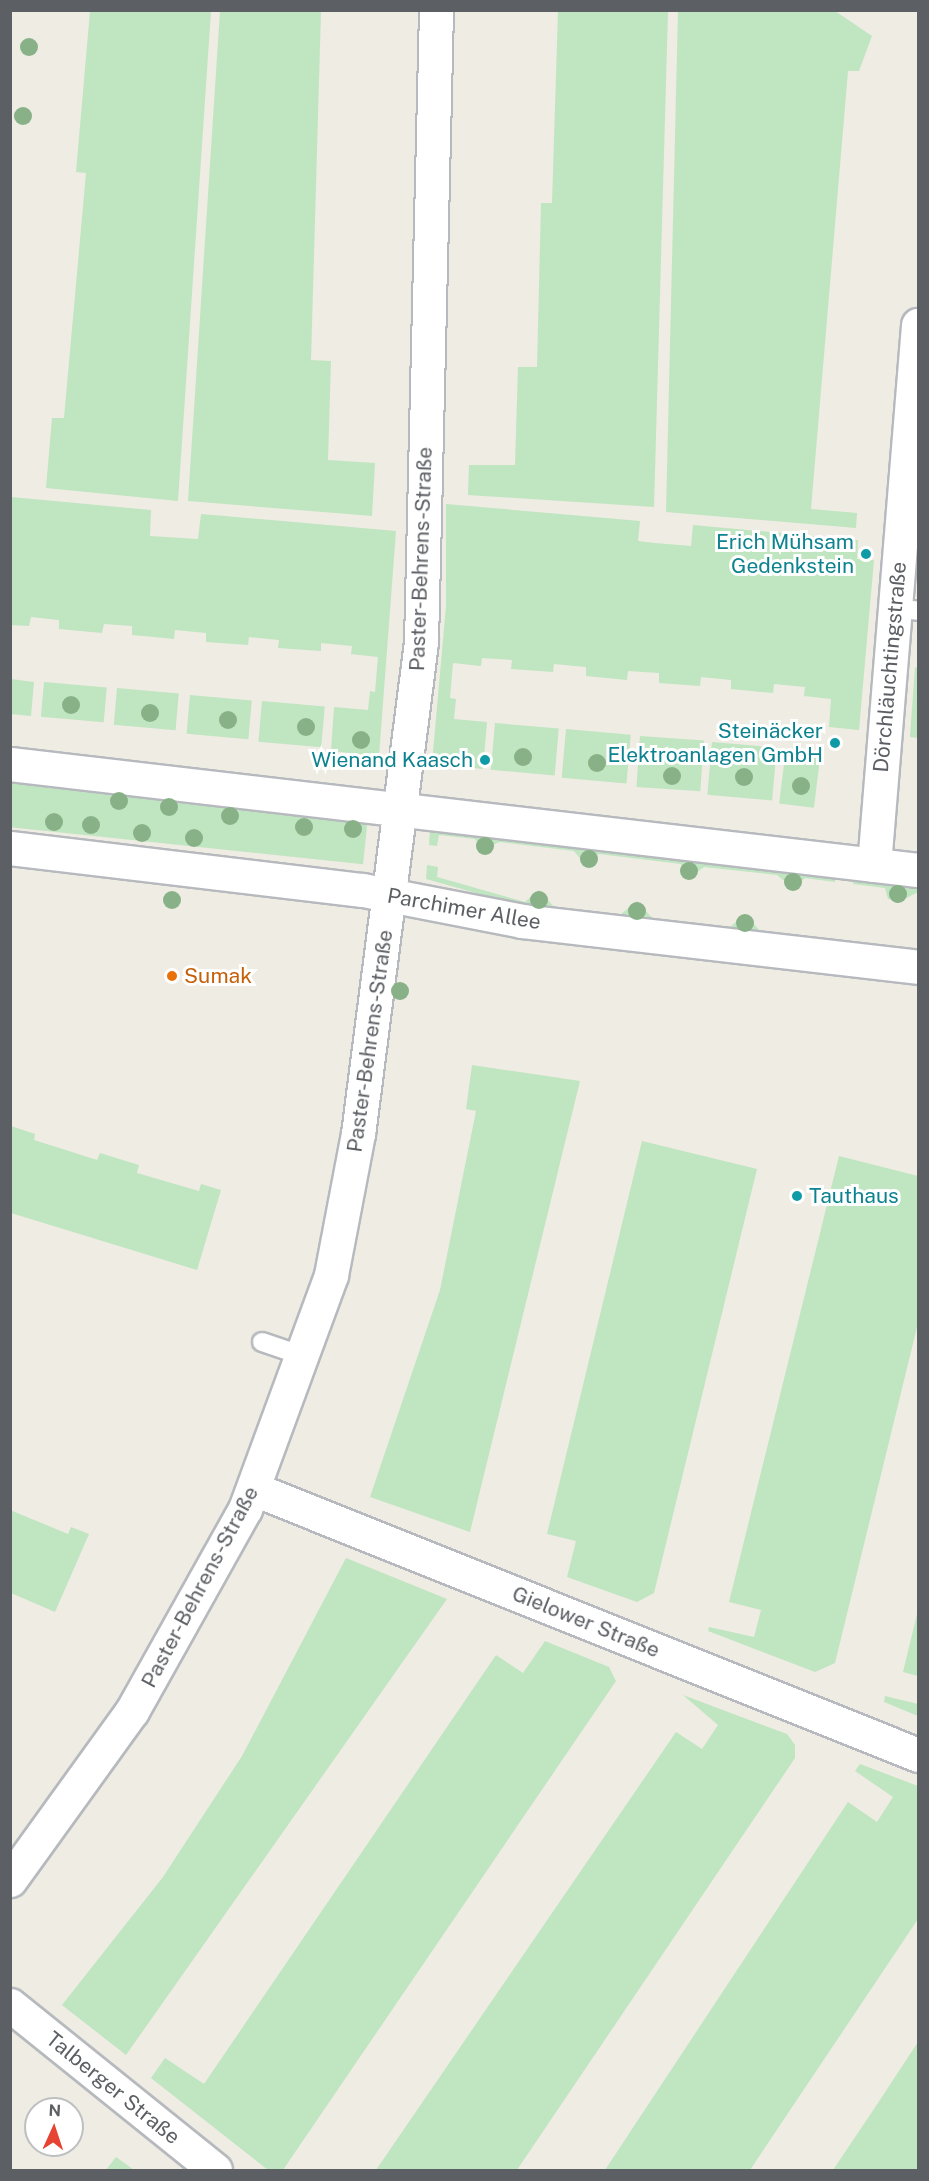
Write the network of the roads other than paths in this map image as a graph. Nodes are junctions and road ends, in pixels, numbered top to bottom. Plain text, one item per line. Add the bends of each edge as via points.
1 (436, 10) edge
2 (918, 325) edge
3 (907, 610) edge
4 (10, 764) edge
5 (402, 810) junction
6 (10, 848) edge
7 (874, 865) junction
8 (918, 870) edge
9 (391, 896) junction
10 (918, 968) edge
11 (262, 1342) dead end
12 (303, 1356) junction
13 (254, 1490) junction
14 (918, 1755) edge
15 (10, 1880) edge
16 (10, 2005) edge
17 (215, 2170) edge

1 - 5 street, Paster-Behrens-Straße via 421,642
2 - 3 street, Dörchläuchtingstraße
3 - 7 street, Dörchläuchtingstraße
4 - 5 street
5 - 7 street
5 - 9 street, Paster-Behrens-Straße
6 - 9 street, Parchimer Allee
7 - 8 street
9 - 10 street, Parchimer Allee via 522,921
9 - 12 street, Paster-Behrens-Straße via 356,1146 331,1275
11 - 12 lane
12 - 13 street, Paster-Behrens-Straße
13 - 14 street, Gielower Straße
13 - 15 street, Paster-Behrens-Straße via 132,1711
16 - 17 street, Talberger Straße

